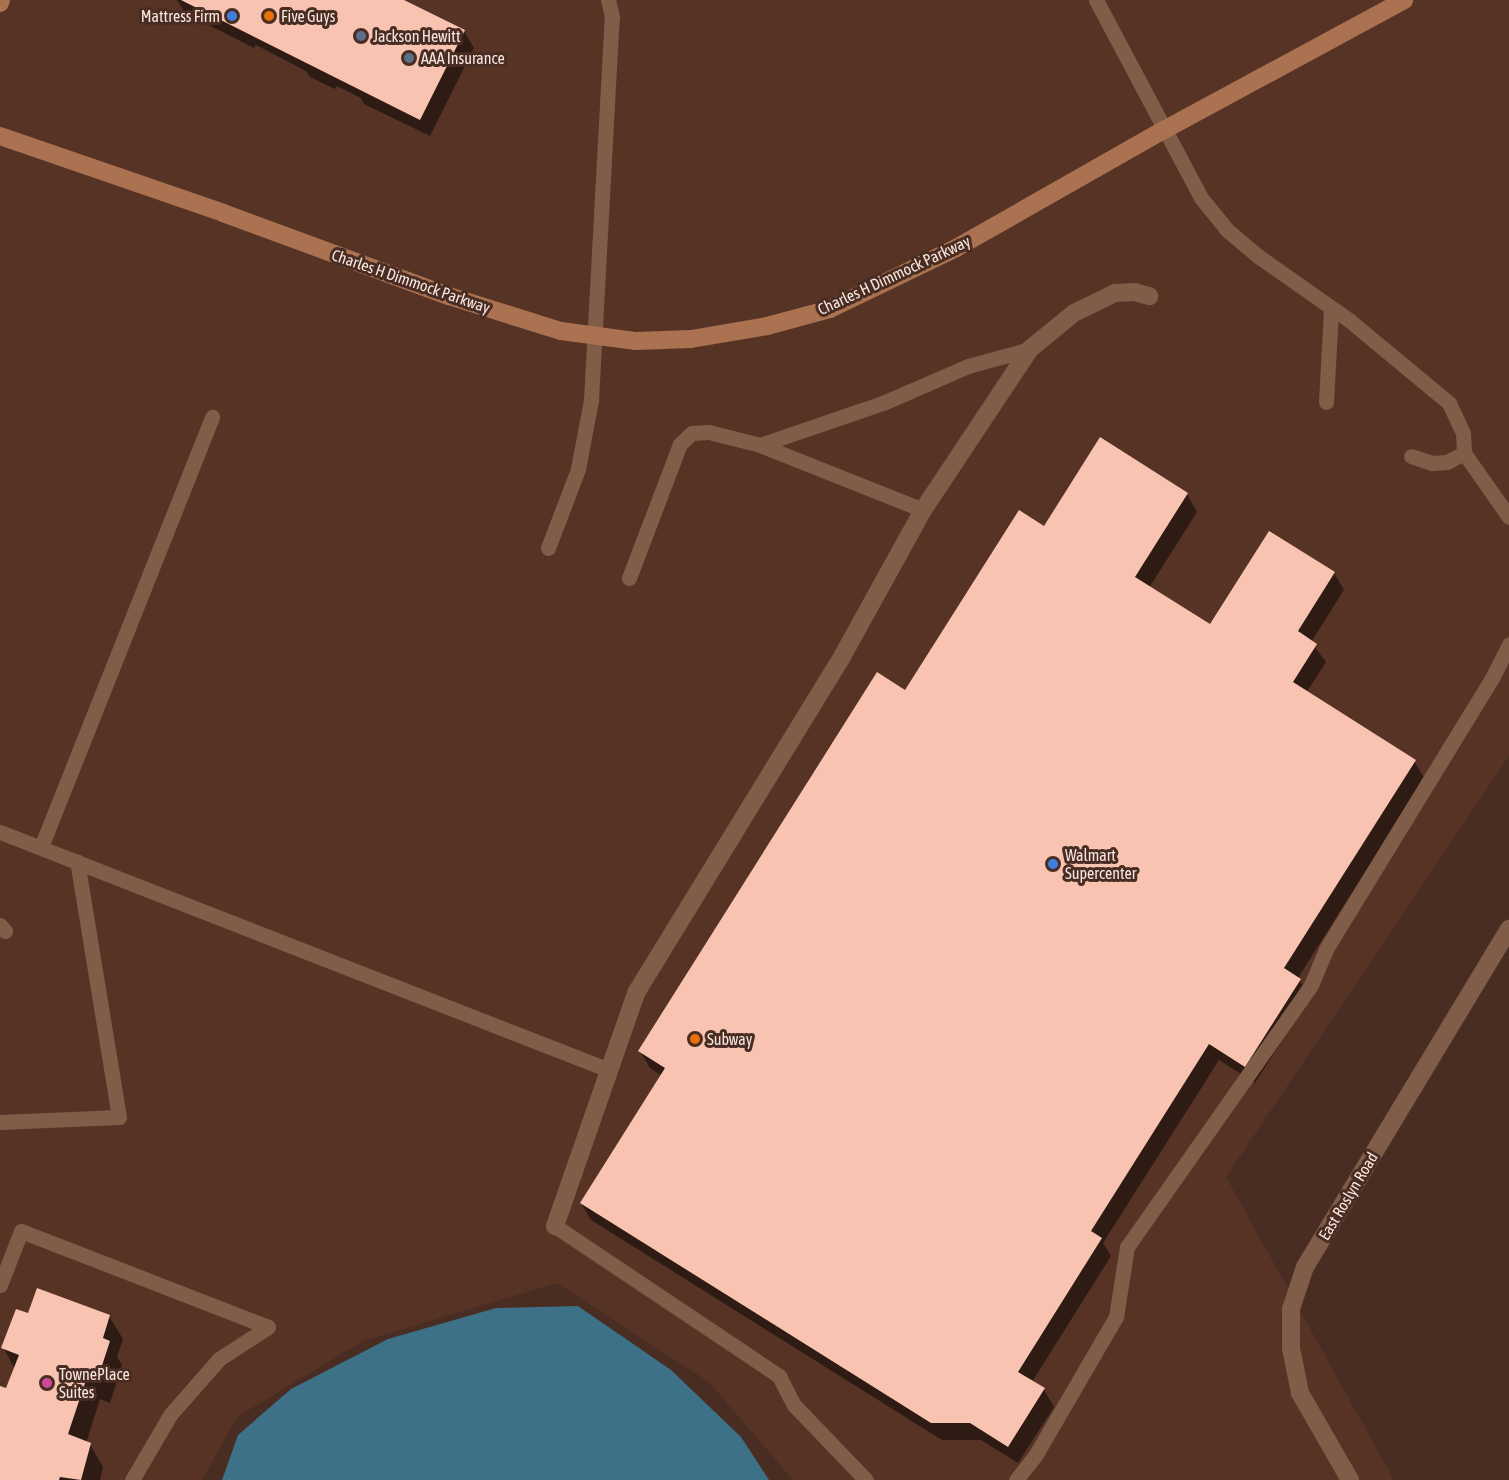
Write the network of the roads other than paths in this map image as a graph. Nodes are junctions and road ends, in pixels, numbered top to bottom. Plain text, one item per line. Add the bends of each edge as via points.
1 (608, 0) edge
2 (1096, 0) edge
3 (1404, 0) edge
4 (1164, 130) junction
5 (0, 136) edge
6 (1149, 296) dead end
7 (1331, 310) junction
8 (592, 335) junction
9 (1029, 349) junction
10 (1326, 402) dead end
11 (212, 417) dead end
12 (760, 445) junction
13 (1464, 453) junction
14 (1411, 456) dead end
15 (923, 510) junction
16 (1509, 517) edge
17 (548, 548) dead end
18 (629, 578) dead end
19 (1509, 644) edge
20 (0, 832) edge
21 (41, 847) junction
22 (77, 861) junction
23 (1509, 929) edge
24 (609, 1070) junction
25 (0, 1122) edge
26 (555, 1226) joint
27 (0, 1285) edge
28 (132, 1480) edge
29 (866, 1480) edge
30 (1016, 1480) edge
31 (1350, 1480) edge

1 - 8 lane via 612,17
2 - 4 lane
3 - 4 main road, Charles H Dimmock Parkway
4 - 7 lane via 1202,199 1227,230
4 - 8 main road, Charles H Dimmock Parkway via 956,248 830,309 767,326 691,339 636,341
5 - 8 main road, Charles H Dimmock Parkway via 449,296 561,331
6 - 9 street via 1115,293 1074,313
7 - 10 lane
7 - 13 lane via 1449,403 1463,433
8 - 17 lane via 591,400 585,444
9 - 12 lane via 968,366 883,403
9 - 15 street
11 - 21 lane
12 - 15 lane
12 - 18 lane via 709,432 692,433 680,444
13 - 14 lane via 1447,462 1432,463
13 - 16 lane
15 - 24 street via 843,654 636,993
19 - 30 lane via 1326,950 1311,985 1127,1247 1116,1317 1035,1456
20 - 21 lane
21 - 22 lane
22 - 24 lane
22 - 25 lane via 119,1117
23 - 31 street, East Roslyn Road via 1305,1267 1291,1309 1291,1348 1300,1394
24 - 26 street
26 - 29 lane via 779,1376 795,1405
27 - 28 lane via 21,1231 268,1327 219,1359 170,1415

